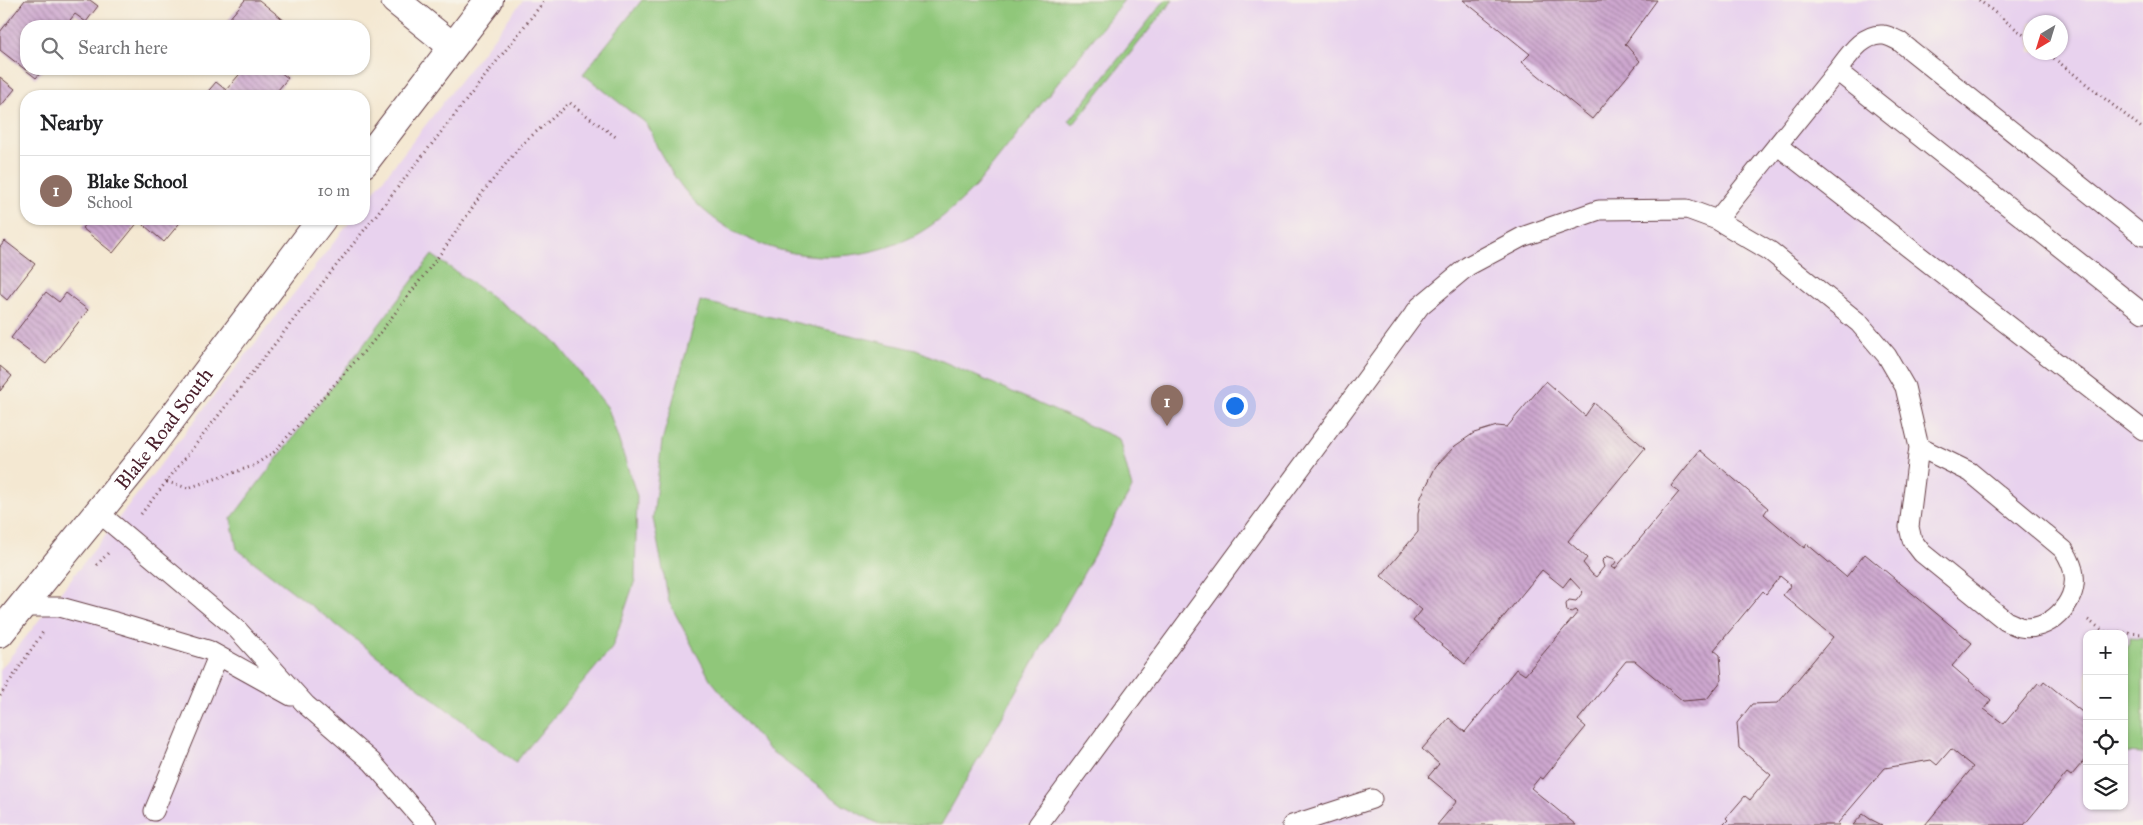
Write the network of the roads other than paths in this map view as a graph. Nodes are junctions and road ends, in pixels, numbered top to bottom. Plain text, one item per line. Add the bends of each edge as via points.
1 (395, 0) edge
2 (489, 0) edge
3 (452, 46) junction
4 (1837, 71) junction
5 (1777, 145) junction
6 (370, 155) edge
7 (1716, 220) junction
8 (317, 225) edge
9 (2143, 236) edge
10 (2143, 312) edge
11 (2143, 430) edge
12 (1919, 447) junction
13 (98, 512) junction
14 (21, 607) junction
15 (0, 633) edge
16 (218, 656) junction
17 (306, 705) junction
18 (1372, 799) dead end
19 (154, 811) dead end
20 (425, 824) edge
21 (1038, 825) edge
22 (1292, 825) edge

1 - 3 street
2 - 3 street
3 - 6 street
4 - 5 lane
4 - 9 lane via 1854,48 1869,37 1884,35 1899,41
4 - 10 lane
5 - 7 lane
5 - 11 lane
7 - 12 lane via 1770,251 1860,323 1887,356 1905,387
7 - 21 lane via 1688,209 1599,210 1522,237 1476,262 1420,306
8 - 13 street, Blake Road South
12 - 12 lane via 1909,527 1912,540 1922,553 2006,621 2021,627 2040,626 2052,620 2065,608 2073,593 2074,577 2064,550 1970,472
13 - 14 street, Blake Road South
13 - 17 lane via 236,628
14 - 15 street, Blake Road South
14 - 16 lane via 60,607 208,650
16 - 17 lane
16 - 19 lane
17 - 20 lane via 372,762
18 - 22 lane

